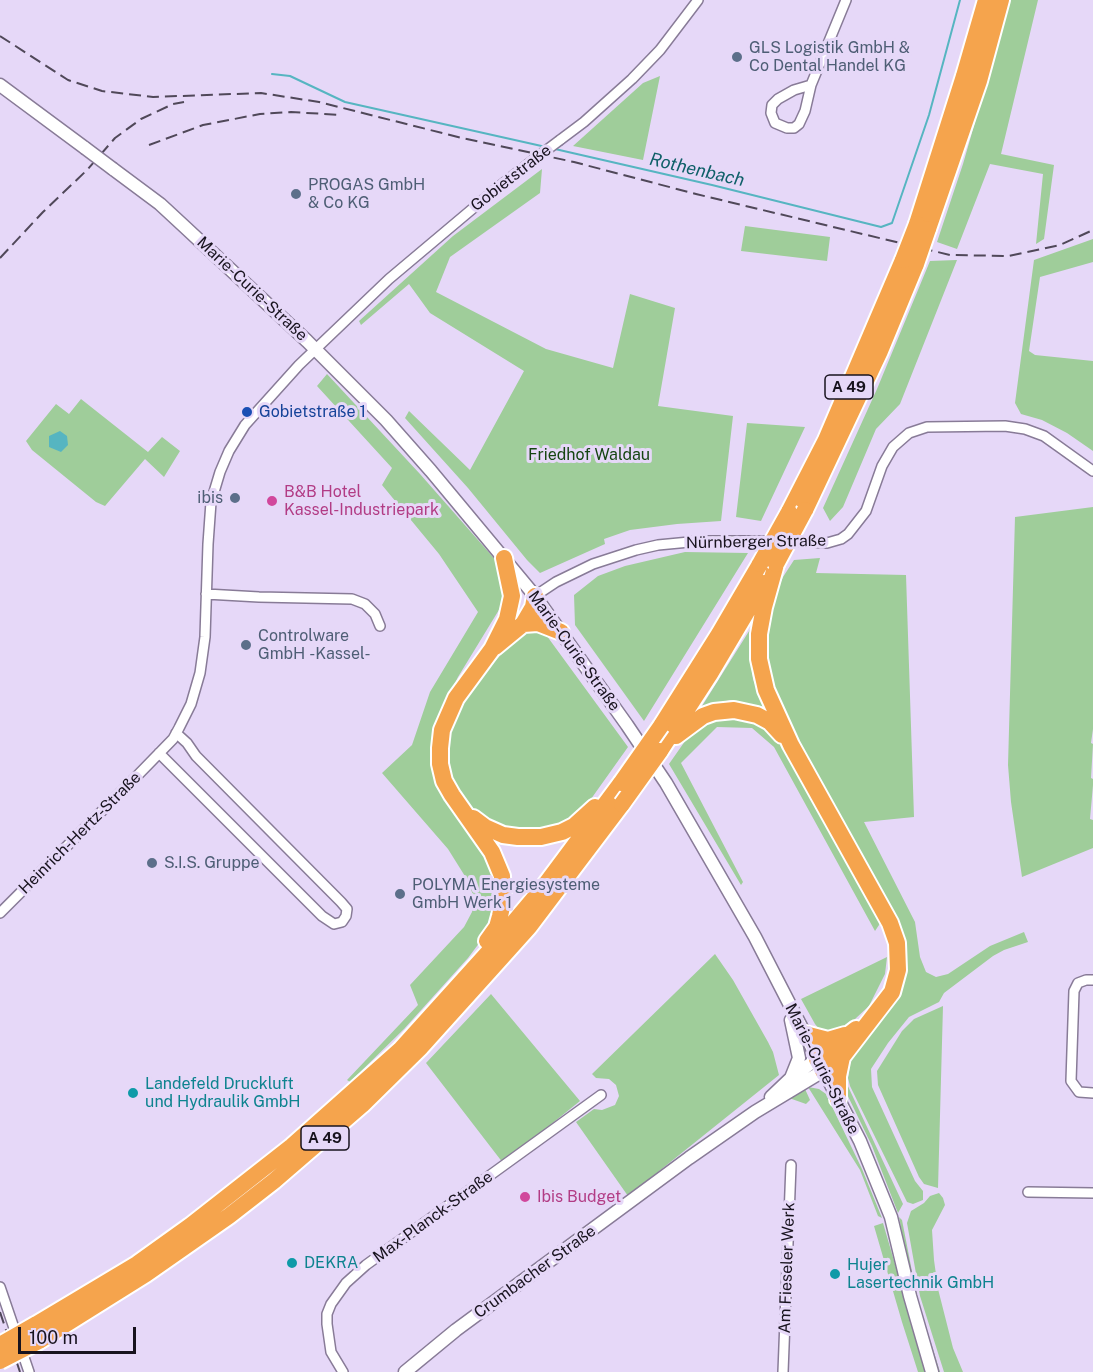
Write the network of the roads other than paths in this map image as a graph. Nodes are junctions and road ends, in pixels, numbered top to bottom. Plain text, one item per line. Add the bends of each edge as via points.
1 (698, 0) edge
2 (846, 0) edge
3 (986, 0) edge
4 (1001, 0) edge
5 (0, 85) edge
6 (811, 85) junction
7 (922, 226) junction
8 (316, 349) junction
9 (1093, 471) edge
10 (504, 558) junction
11 (768, 564) junction
12 (206, 594) junction
13 (535, 596) junction
14 (515, 622) junction
15 (380, 626) dead end
16 (561, 632) junction
17 (176, 734) junction
18 (665, 739) junction
19 (791, 745) junction
20 (159, 753) junction
21 (618, 792) junction
22 (460, 808) junction
23 (0, 913) edge
24 (1093, 980) edge
25 (786, 999) junction
26 (441, 1006) junction
27 (874, 1017) junction
28 (805, 1034) junction
29 (849, 1034) junction
30 (842, 1057) junction
31 (820, 1065) junction
32 (796, 1082) junction
33 (1093, 1093) edge
34 (602, 1095) dead end
35 (836, 1095) junction
36 (791, 1165) dead end
37 (1028, 1192) dead end
38 (1093, 1193) edge
39 (0, 1287) edge
40 (37, 1333) junction
41 (0, 1345) edge
42 (0, 1361) edge
43 (29, 1372) edge
44 (343, 1372) edge
45 (405, 1372) edge
46 (783, 1372) edge
47 (932, 1372) edge

1 - 8 street, Gobietstraße, bridge via 632,79 431,242
2 - 6 street
3 - 7 highway, A 49
4 - 7 highway, A 49 via 979,81
5 - 8 main road, Marie-Curie-Straße, bridge via 160,204
6 - 6 street via 794,90 772,105 775,123 787,128 799,124
7 - 11 highway, A 49, bridge via 797,511
8 - 10 main road, Marie-Curie-Straße via 386,420
8 - 12 street, Heinrich-Hertz-Straße via 245,425 229,451 211,502
9 - 13 street, Nürnberger Straße via 1044,436 1025,429 927,427 909,433 893,447 866,511 841,538 827,543 728,540 658,545 594,564
10 - 13 main road, Marie-Curie-Straße
10 - 14 highway
11 - 18 highway, A 49 via 719,634
11 - 19 highway via 759,659 766,690
12 - 15 street via 352,598 365,604
12 - 17 street, Heinrich-Hertz-Straße via 200,672 191,704
13 - 14 highway
13 - 16 main road, Marie-Curie-Straße
14 - 16 highway via 538,623
14 - 22 highway via 456,698 442,730 440,764 444,781
16 - 25 main road, Marie-Curie-Straße via 666,783 755,937
17 - 20 street, Heinrich-Hertz-Straße
17 - 20 street via 341,902 347,909 342,922 327,921
18 - 19 highway via 703,716 734,710 770,722
18 - 21 highway, A 49, bridge
18 - 21 highway, A 49, bridge
19 - 27 highway via 878,900 897,943 895,981
20 - 23 street, Heinrich-Hertz-Straße
21 - 22 highway via 574,826 541,837 503,835
21 - 26 highway, A 49 via 542,889
21 - 40 highway, A 49 via 529,927 421,1047 362,1105 230,1216 146,1274
22 - 26 highway via 498,864 504,886 503,902 497,927
24 - 33 street via 1078,983 1074,992 1071,1081 1079,1092
25 - 28 main road, Marie-Curie-Straße
25 - 32 main road via 799,1058
26 - 40 highway, A 49 via 400,1050 292,1146 190,1226
27 - 29 highway
27 - 30 highway
28 - 29 highway via 828,1040
28 - 31 main road, Marie-Curie-Straße
29 - 31 highway
30 - 31 highway
30 - 35 highway
31 - 32 main road, Crumbacher Straße
31 - 35 main road, Marie-Curie-Straße
32 - 35 main road via 815,1085
32 - 45 main road, Crumbacher Straße via 456,1330
34 - 44 street, Max-Planck-Straße via 346,1283 327,1314 331,1352
35 - 47 main road, Marie-Curie-Straße via 891,1217
36 - 46 street, Am Fieseler Werk
37 - 38 street
39 - 43 street
40 - 41 highway, A 49, bridge
40 - 42 highway, A 49, bridge

